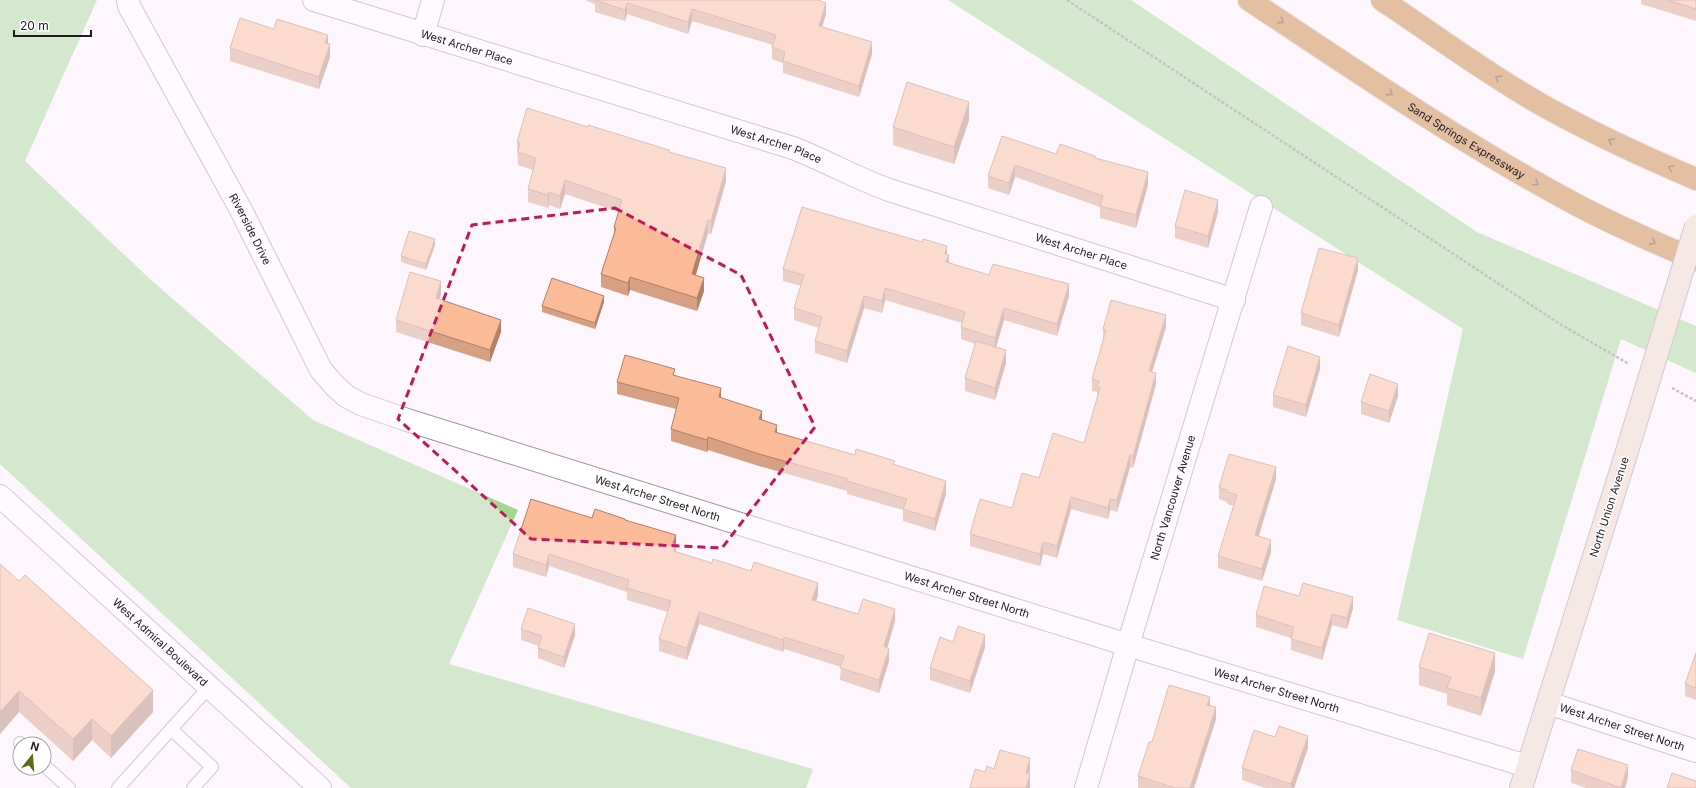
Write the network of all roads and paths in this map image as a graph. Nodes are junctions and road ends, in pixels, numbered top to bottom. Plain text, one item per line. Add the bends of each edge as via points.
1 (128, 0) edge
2 (314, 0) edge
3 (433, 0) edge
4 (1067, 0) edge
5 (1249, 0) edge
6 (1382, 0) edge
7 (423, 35) junction
8 (1696, 179) edge
9 (1261, 207) dead end
10 (1696, 226) edge
11 (1696, 260) edge
12 (1234, 300) junction
13 (1634, 366) dead end
14 (1668, 386) dead end
15 (1696, 401) edge
16 (407, 420) joint
17 (0, 496) edge
18 (1128, 645) junction
19 (210, 686) junction
20 (1548, 703) junction
21 (171, 729) junction
22 (1696, 752) edge
23 (1527, 766) junction
24 (52, 772) edge
25 (69, 788) edge
26 (118, 788) edge
27 (193, 788) edge
28 (320, 788) edge
29 (1086, 788) edge
30 (1521, 788) edge

1 - 16 street, Riverside Drive via 241,210 321,370 346,396
2 - 7 street, West Archer Place
3 - 7 street
4 - 13 path via 1560,324
5 -> 11 highway, Sand Springs Expressway via 1408,105 1511,168 1617,226
8 -> 6 highway via 1646,158 1542,105
7 - 12 street, West Archer Place via 793,148 889,190
9 - 12 street, North Vancouver Avenue
10 - 20 street, North Union Avenue, bridge
12 - 18 street, North Vancouver Avenue
14 - 15 path
16 - 18 street, West Archer Street North
17 - 19 street, West Admiral Boulevard
18 - 23 street, West Archer Street North
18 - 29 street, North Vancouver Avenue
19 - 21 lane
19 - 28 street, West Admiral Boulevard
20 - 22 street, West Archer Street North
20 - 23 street, North Union Avenue
21 - 26 lane
21 - 27 lane via 212,767
23 - 30 street, North Union Avenue
24 - 25 lane

